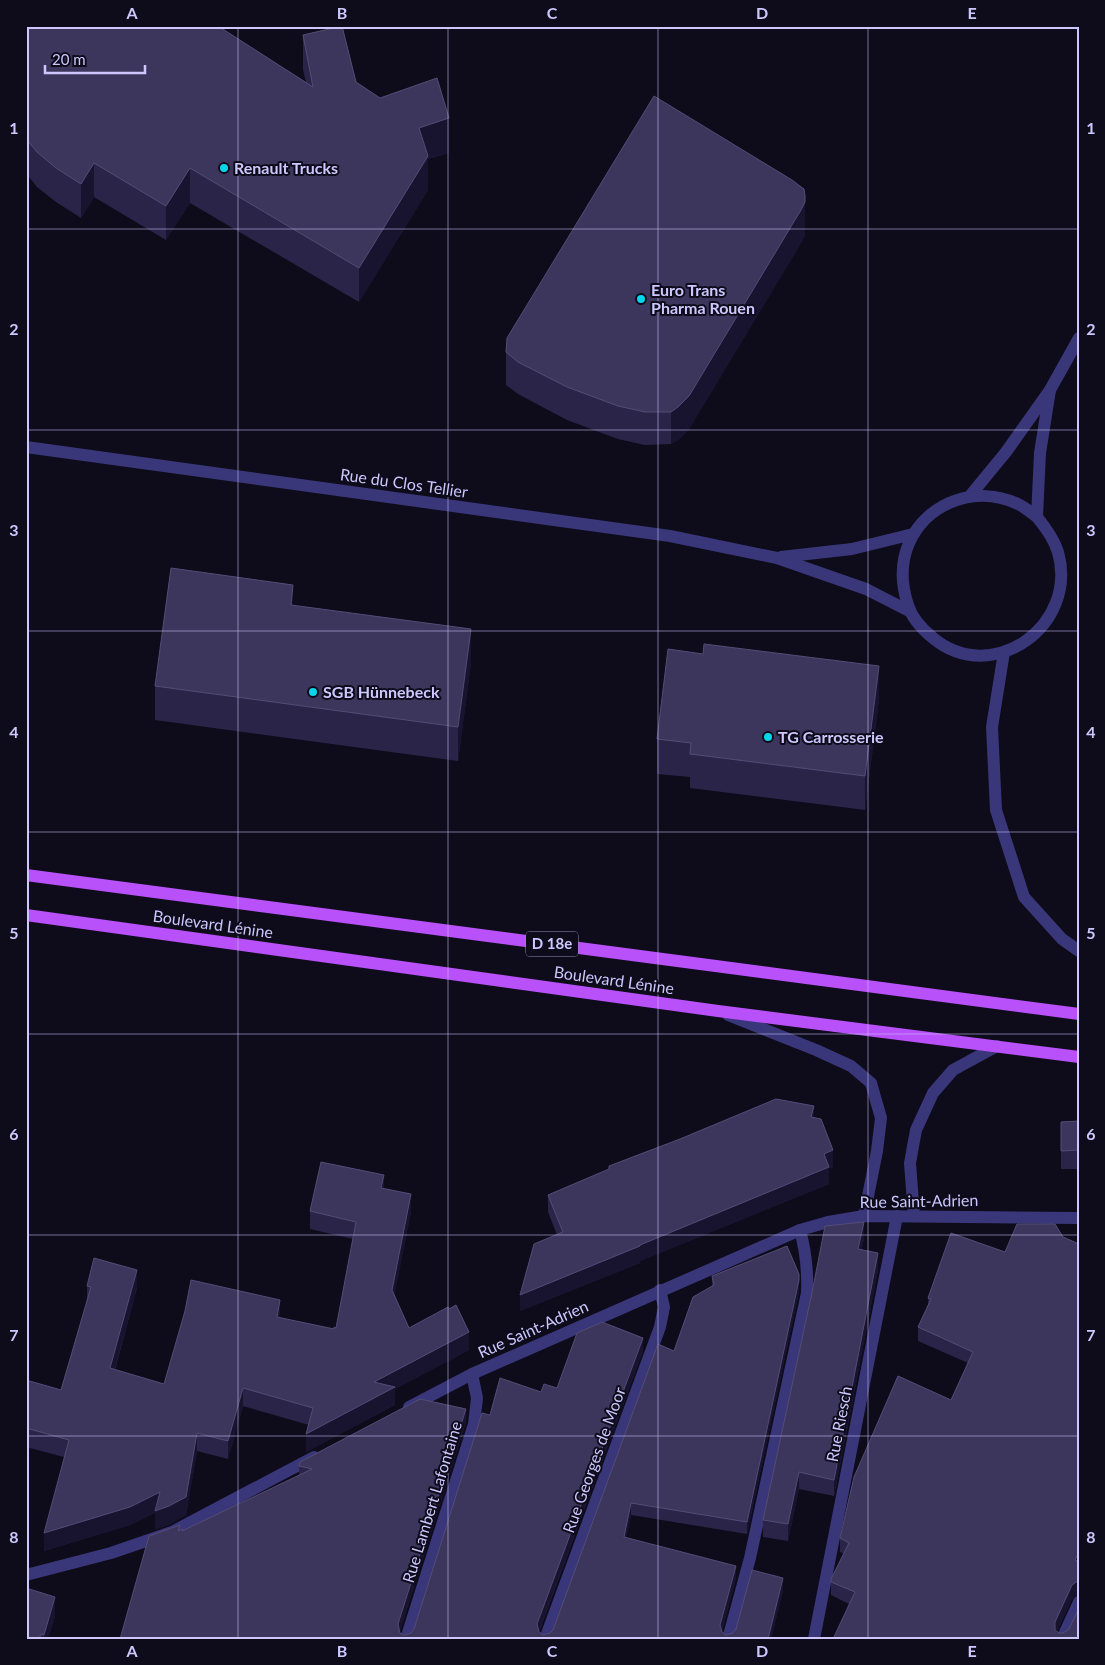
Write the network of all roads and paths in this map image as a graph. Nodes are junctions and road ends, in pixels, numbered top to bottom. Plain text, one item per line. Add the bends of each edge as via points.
1 (1079, 338) edge
2 (1050, 390) junction
3 (26, 447) edge
4 (969, 497) junction
5 (1037, 517) junction
6 (913, 534) junction
7 (776, 558) junction
8 (909, 611) junction
9 (1004, 652) junction
10 (26, 875) edge
11 (26, 915) edge
12 (1079, 951) edge
13 (718, 1011) junction
14 (1079, 1014) edge
15 (997, 1046) junction
16 (1079, 1057) edge
17 (864, 1216) junction
18 (897, 1216) junction
19 (914, 1216) junction
20 (1079, 1218) edge
21 (800, 1230) junction
22 (660, 1290) junction
23 (472, 1374) junction
24 (401, 1411) edge
25 (322, 1453) edge
26 (26, 1575) edge
27 (1079, 1602) edge
28 (406, 1639) edge
29 (544, 1639) edge
30 (728, 1639) edge
31 (814, 1639) edge
32 (1062, 1639) edge

1 - 2 street
2 - 4 street
2 - 5 street via 1040,453
3 - 7 street, Rue du Clos Tellier via 670,536
4 - 5 street, Rue du Clos Tellier via 1000,497 1020,504
4 - 6 street, Rue du Clos Tellier via 942,506
5 - 9 street, Rue du Clos Tellier via 1050,533 1058,552 1062,573 1060,594 1040,630 1023,644
6 - 7 street, Rue du Clos Tellier via 852,549
6 - 8 street, Rue du Clos Tellier via 901,571
7 - 8 street, Rue du Clos Tellier via 866,589
8 - 9 street, Rue du Clos Tellier via 939,644 960,653 982,656
9 - 12 street via 992,726 996,810 1024,897 1062,939
10 - 14 main road, Boulevard Lénine / D 18e
11 - 13 main road, Boulevard Lénine
13 - 15 main road, Boulevard Lénine
13 - 17 street via 851,1066 871,1083 881,1118
15 - 16 main road, Boulevard Lénine
15 - 19 street via 954,1070 933,1094 916,1130 910,1163
17 - 18 street, Rue Saint-Adrien
17 - 21 street, Rue Saint-Adrien
18 - 19 street, Rue Saint-Adrien
18 - 31 street, Rue Riesch
19 - 20 street, Rue Saint-Adrien
21 - 22 street, Rue Saint-Adrien
21 - 30 street via 808,1271 807,1293 750,1558
22 - 23 street, Rue Saint-Adrien
22 - 29 street, Rue Georges de Moor via 664,1307 660,1327
23 - 24 street, Rue Saint-Adrien
23 - 28 street, Rue Lambert Lafontaine via 477,1398 474,1424
25 - 26 street via 172,1532
27 - 32 street

